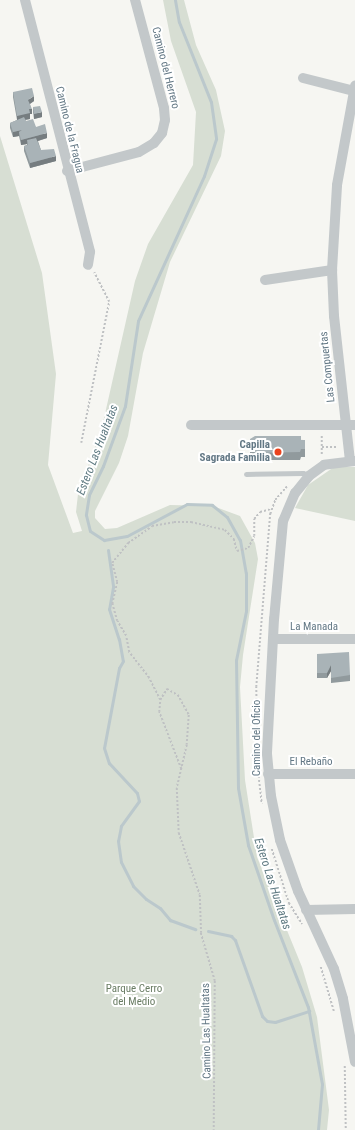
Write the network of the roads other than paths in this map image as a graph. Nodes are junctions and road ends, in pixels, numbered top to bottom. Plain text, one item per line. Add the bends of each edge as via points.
1 (25, 0) edge
2 (135, 0) edge
3 (303, 78) dead end
4 (354, 88) edge
5 (67, 171) junction
6 (88, 265) road end
7 (332, 270) junction
8 (265, 280) dead end
9 (191, 425) dead end
10 (350, 425) edge
11 (352, 462) edge
12 (246, 474) dead end
13 (309, 476) junction
14 (273, 639) junction
15 (355, 639) edge
16 (268, 774) junction
17 (355, 774) edge
18 (355, 909) edge
19 (306, 910) junction
20 (353, 1045) edge
21 (350, 1063) edge

1 - 5 street, Camino de la Fragua
2 - 5 street, Camino del Herrero via 164,108 162,133 145,150
3 - 4 street, Las Compuertas
4 - 7 street, Las Compuertas via 337,185
5 - 6 street, Camino de la Fragua via 90,252
7 - 8 street
7 - 10 street, Las Compuertas
9 - 10 street
10 - 11 street, Las Compuertas
11 - 13 street, Camino del Oficio via 324,466
12 - 13 lane
13 - 14 street, Camino del Oficio via 295,493 284,521
14 - 15 street, La Manada
14 - 16 street, Camino del Oficio via 267,733
16 - 17 street, El Rebaño
16 - 19 street, Camino del Oficio via 280,840
18 - 19 street
19 - 20 street, Camino del Oficio via 334,970
20 - 21 street, Camino del Oficio

